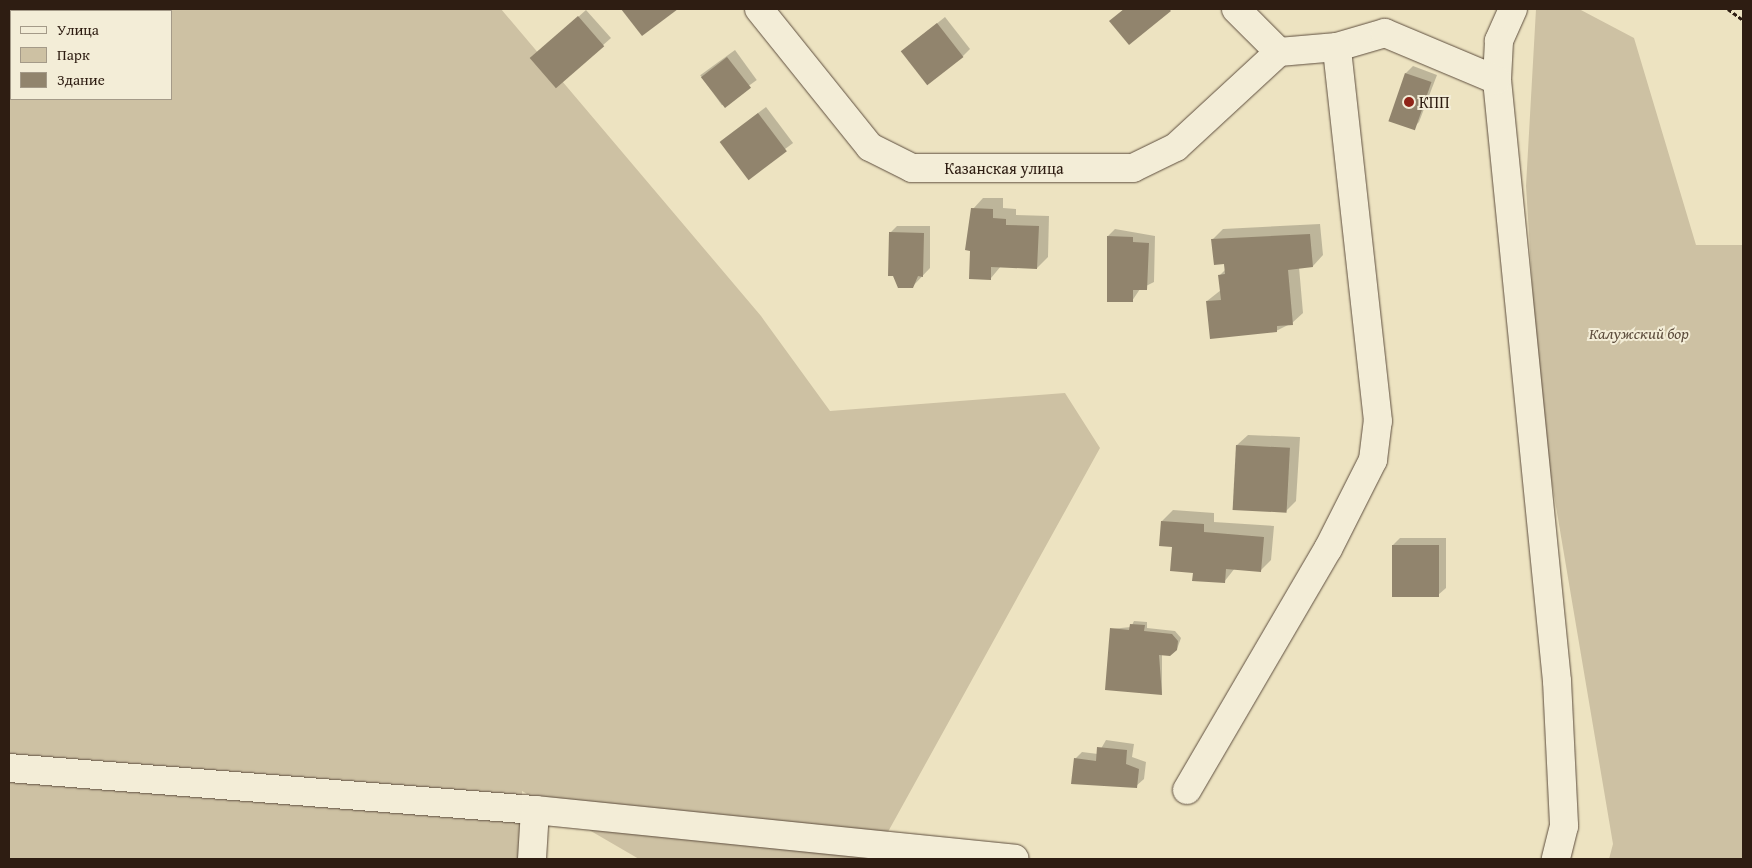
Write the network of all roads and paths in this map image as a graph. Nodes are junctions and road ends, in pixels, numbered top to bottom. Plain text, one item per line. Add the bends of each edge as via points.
1 (758, 9) edge
2 (1236, 9) edge
3 (1513, 9) edge
4 (1728, 9) edge
5 (1743, 20) edge
6 (1338, 47) junction
7 (1279, 52) junction
8 (1497, 80) junction
9 (9, 768) edge
10 (1187, 790) dead end
11 (535, 810) junction
12 (532, 859) edge
13 (1015, 859) edge
14 (1556, 859) edge

1 - 7 street, Казанская улица via 870,147 912,168 1133,168 1176,147
2 - 7 street
3 - 8 street via 1499,41
4 - 5 path
6 - 7 street
6 - 8 street via 1385,33
6 - 10 street via 1378,421 1372,460 1328,549
8 - 14 street via 1556,681 1564,826
9 - 11 street
11 - 12 street
11 - 13 street

